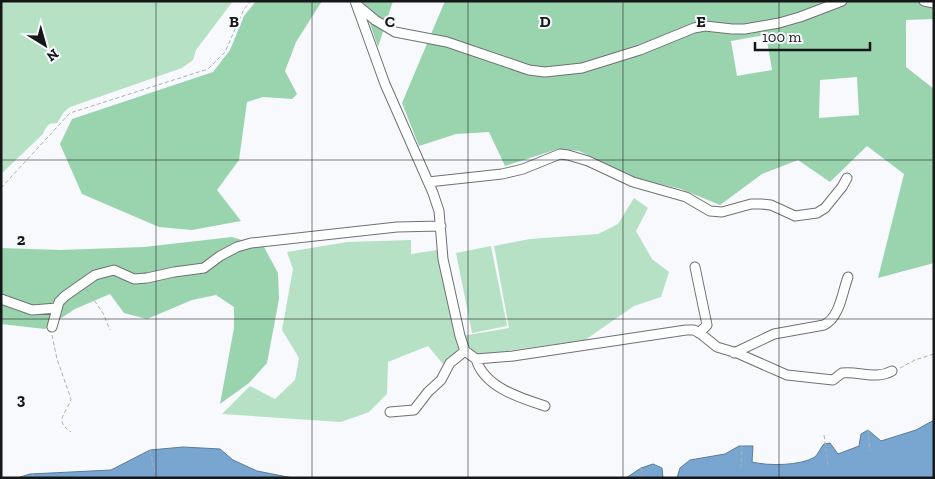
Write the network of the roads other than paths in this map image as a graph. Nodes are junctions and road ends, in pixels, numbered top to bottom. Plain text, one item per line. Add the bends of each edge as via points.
1 (842, 1) edge
2 (924, 1) edge
3 (356, 3) edge
4 (934, 4) edge
5 (847, 178) dead end
6 (428, 182) junction
7 (441, 226) junction
8 (695, 267) dead end
9 (848, 277) dead end
10 (1, 299) edge
11 (57, 308) junction
12 (52, 327) road end
13 (699, 333) junction
14 (465, 351) junction
15 (734, 353) junction
16 (476, 359) junction
17 (892, 370) road end
18 (545, 406) dead end
19 (390, 412) dead end

1 - 3 street via 779,23 745,29 694,28 640,50 582,68 545,72 523,68 447,42 395,32 374,20
2 - 4 street
3 - 6 street via 385,84
5 - 6 street via 825,208 795,216 771,205 751,204 722,212 710,211 686,196 633,182 588,161 560,154 502,174
6 - 7 street
7 - 11 street via 397,227 251,243 220,256 204,268 134,279 114,270 95,275 65,296
7 - 14 street via 443,260
8 - 13 street via 707,325
9 - 15 street via 836,314 824,326 774,334
10 - 11 street via 32,310
11 - 12 street
13 - 15 street via 717,348
13 - 16 street via 686,330
14 - 16 street
14 - 19 street via 450,363 441,380 414,410
15 - 17 street via 797,377 833,380 842,373 877,375
16 - 18 street via 493,383

